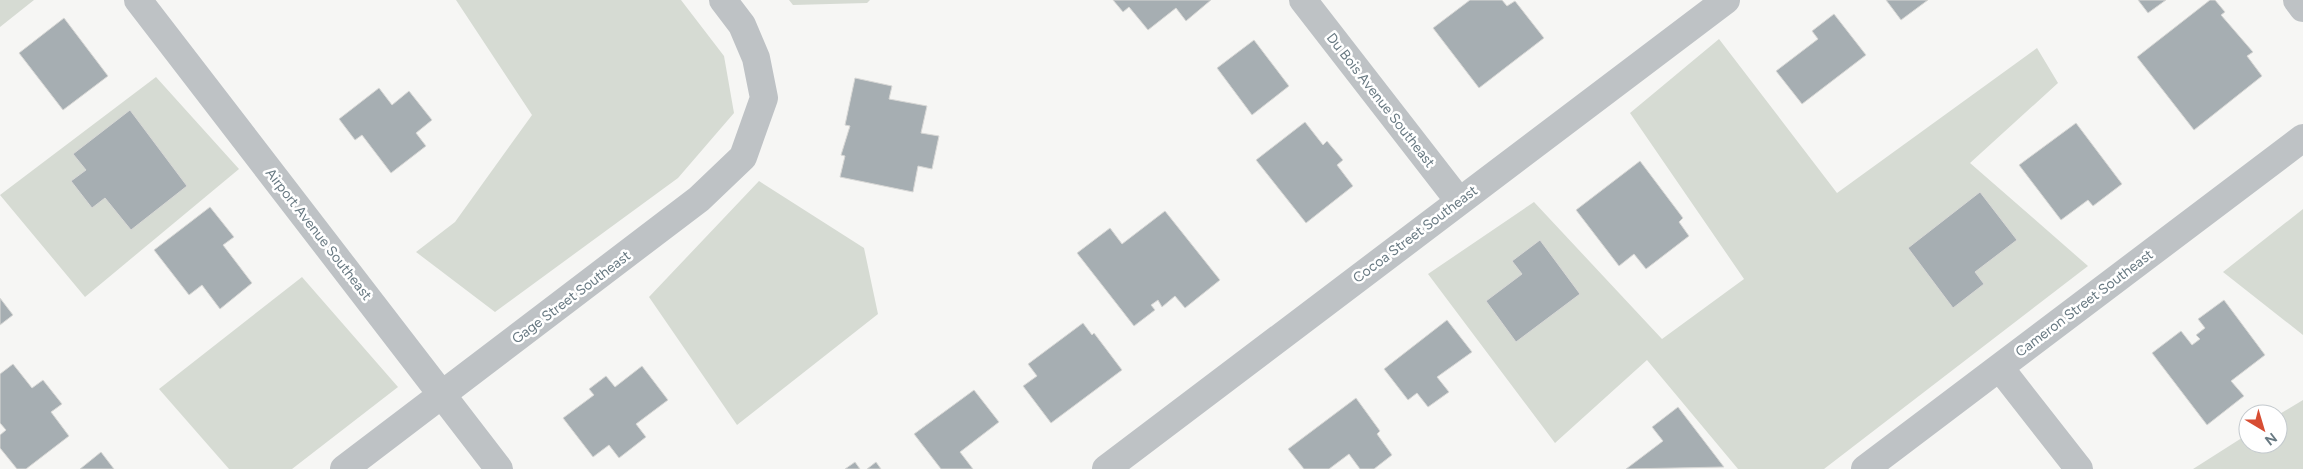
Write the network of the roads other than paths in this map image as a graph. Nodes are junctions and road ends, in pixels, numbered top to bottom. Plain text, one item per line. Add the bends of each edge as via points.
1 (138, 0) edge
2 (723, 0) edge
3 (1304, 0) edge
4 (1726, 0) edge
5 (2297, 0) edge
6 (2303, 8) edge
7 (2303, 138) edge
8 (1459, 201) junction
9 (2000, 368) junction
10 (442, 394) junction
11 (344, 469) edge
12 (499, 469) edge
13 (1106, 469) edge
14 (1866, 469) edge
15 (2079, 469) edge

1 - 10 street, Airport Avenue Southeast
2 - 10 street, Gage Street Southeast via 746,33 756,58 764,98 743,156 699,200
3 - 8 street, Du Bois Avenue Southeast
4 - 8 street, Cocoa Street Southeast
5 - 6 street
7 - 9 street, Cameron Street Southeast
8 - 13 street, Cocoa Street Southeast
9 - 14 street, Cameron Street Southeast
9 - 15 street
10 - 11 street, Gage Street Southeast
10 - 12 street, Airport Avenue Southeast

